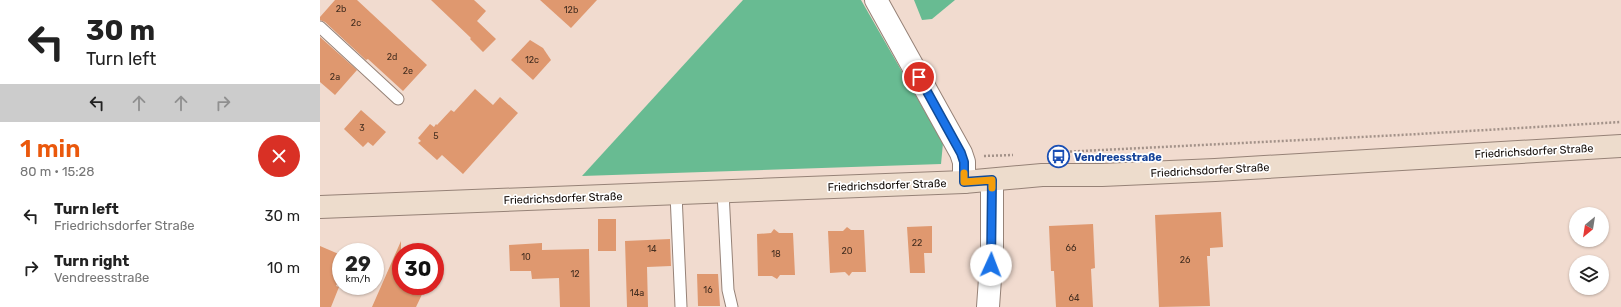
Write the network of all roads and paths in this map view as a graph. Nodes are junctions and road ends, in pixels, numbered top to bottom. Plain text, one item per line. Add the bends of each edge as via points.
1 (876, 0) edge
2 (320, 28) edge
3 (398, 99) dead end
4 (1621, 122) edge
5 (1621, 146) edge
6 (1059, 152) dead end
7 (1020, 154) dead end
8 (964, 172) junction
9 (992, 180) junction
10 (723, 192) junction
11 (676, 194) junction
12 (320, 207) edge
13 (681, 307) edge
14 (732, 307) edge
15 (988, 307) edge

1 - 8 street via 961,153
2 - 3 lane
4 - 6 path
5 - 9 main road, Friedrichsdorfer Straße via 1216,170 1042,175
7 - 8 path via 980,156
8 - 9 main road, Friedrichsdorfer Straße
8 - 10 main road, Friedrichsdorfer Straße
9 - 15 street via 992,250
10 - 11 main road, Friedrichsdorfer Straße
10 - 14 lane via 728,290
11 - 12 main road, Friedrichsdorfer Straße
11 - 13 lane

